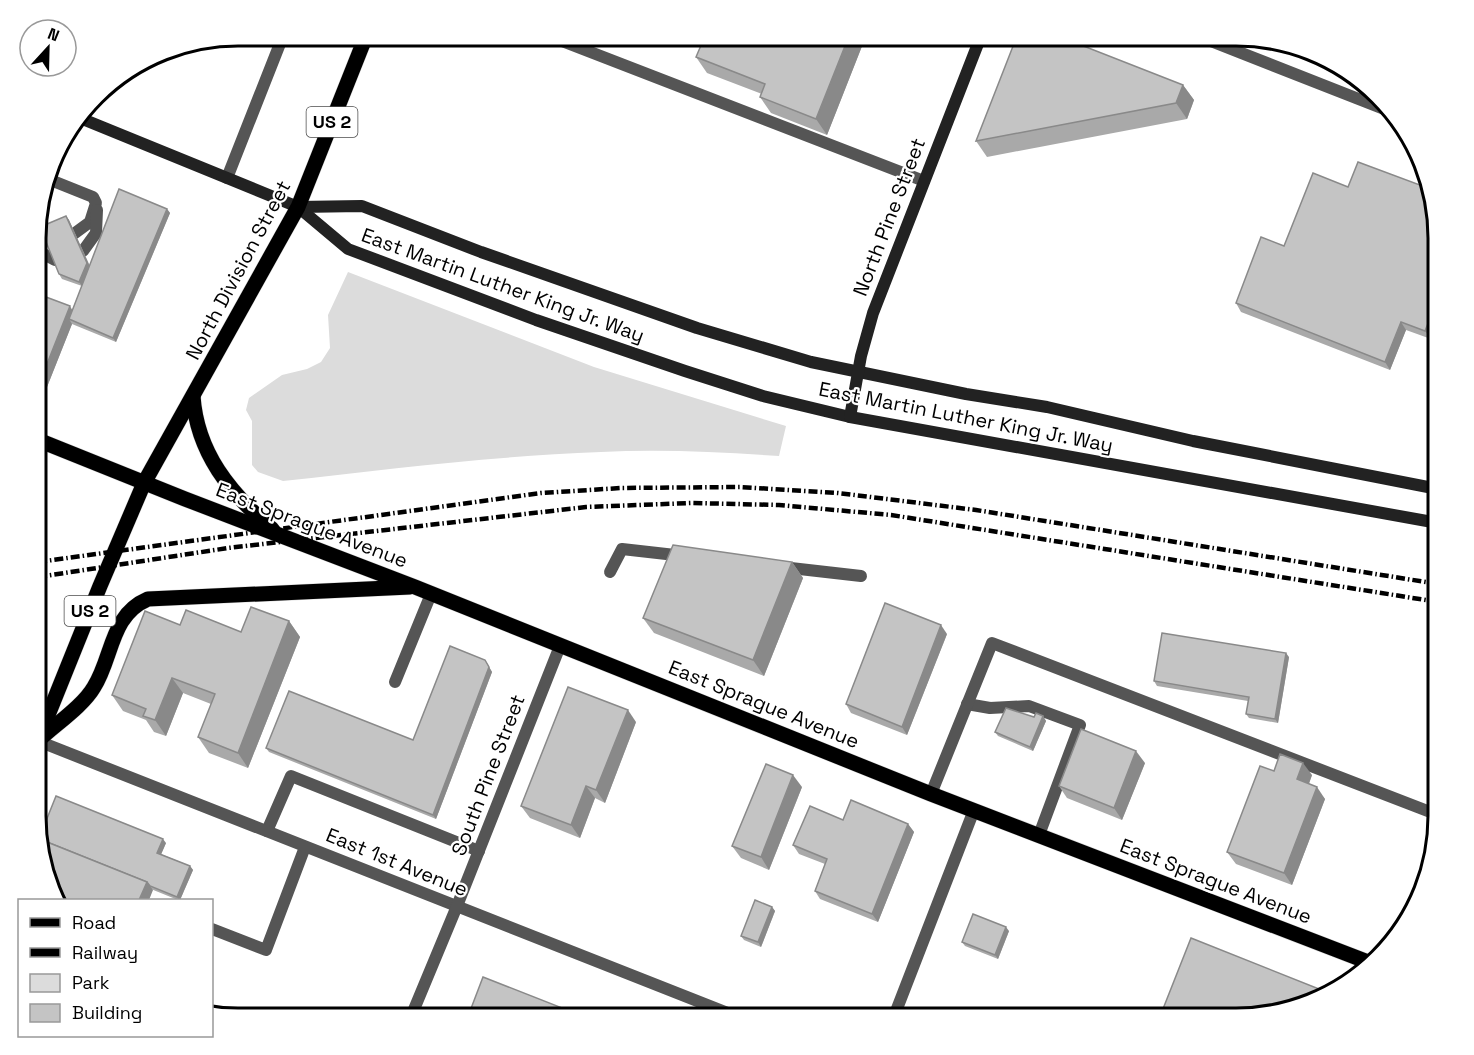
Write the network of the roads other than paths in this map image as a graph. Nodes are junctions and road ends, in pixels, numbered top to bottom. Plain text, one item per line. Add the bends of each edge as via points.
1 (279, 47) edge
2 (362, 47) edge
3 (577, 47) edge
4 (977, 47) edge
5 (1226, 47) edge
6 (1372, 104) edge
7 (87, 121) edge
8 (227, 178) junction
9 (924, 181) junction
10 (55, 182) edge
11 (96, 203) junction
12 (298, 207) junction
13 (75, 233) edge
14 (83, 251) edge
15 (46, 252) edge
16 (55, 260) edge
17 (858, 374) junction
18 (193, 396) junction
19 (850, 417) junction
20 (46, 443) edge
21 (144, 483) junction
22 (1427, 487) edge
23 (1427, 521) edge
24 (279, 535) junction
25 (701, 558) edge
26 (770, 566) edge
27 (610, 572) dead end
28 (861, 576) dead end
29 (415, 587) junction
30 (431, 594) junction
31 (560, 646) junction
32 (396, 682) dead end
33 (968, 704) junction
34 (47, 719) edge
35 (47, 733) edge
36 (47, 744) edge
37 (931, 794) junction
38 (974, 810) junction
39 (1427, 811) edge
40 (267, 831) junction
41 (1039, 835) junction
42 (305, 847) junction
43 (479, 851) junction
44 (457, 906) junction
45 (213, 929) edge
46 (1362, 960) edge
47 (415, 1008) edge
48 (715, 1008) edge
49 (897, 1008) edge

1 - 8 street
2 - 12 main road, North Division Street / US 2
3 - 9 street
4 - 9 street, North Pine Street
5 - 6 street
7 - 8 street
8 - 12 street
9 - 17 street, North Pine Street via 873,313
10 - 11 street via 93,197
11 - 13 street via 90,222
11 - 14 street via 96,233
12 - 17 street, East Martin Luther King Jr. Way via 362,206 697,328
12 - 18 main road, North Division Street / US 2
12 - 19 street, East Martin Luther King Jr. Way via 359,254 685,371 763,396
15 - 16 street
17 - 19 street, North Pine Street
17 - 22 street, East Martin Luther King Jr. Way via 1047,407 1203,443
18 - 21 main road, North Division Street / US 2
18 - 24 main road via 201,441 216,466 235,493
19 - 23 street, East Martin Luther King Jr. Way
20 - 21 main road, East Sprague Avenue
21 - 24 main road, East Sprague Avenue
21 - 34 main road, US 2
24 - 29 main road, East Sprague Avenue
25 - 27 street via 622,549
26 - 28 street
29 - 30 main road, East Sprague Avenue
29 - 35 main road via 148,599 124,616 94,688
30 - 31 main road, East Sprague Avenue
30 - 32 street
31 - 37 main road, East Sprague Avenue
31 - 43 street, South Pine Street
33 - 37 street
33 - 39 street via 992,643
33 - 41 street via 990,708 1029,706 1080,725
36 - 40 street, East 1st Avenue
37 - 38 main road, East Sprague Avenue
38 - 41 main road, East Sprague Avenue
38 - 49 street
40 - 42 street, East 1st Avenue
40 - 43 street via 291,776
41 - 46 main road, East Sprague Avenue
42 - 44 street, East 1st Avenue
42 - 45 street via 266,950
43 - 44 street, South Pine Street
44 - 47 street, South Pine Street
44 - 48 street, East 1st Avenue

